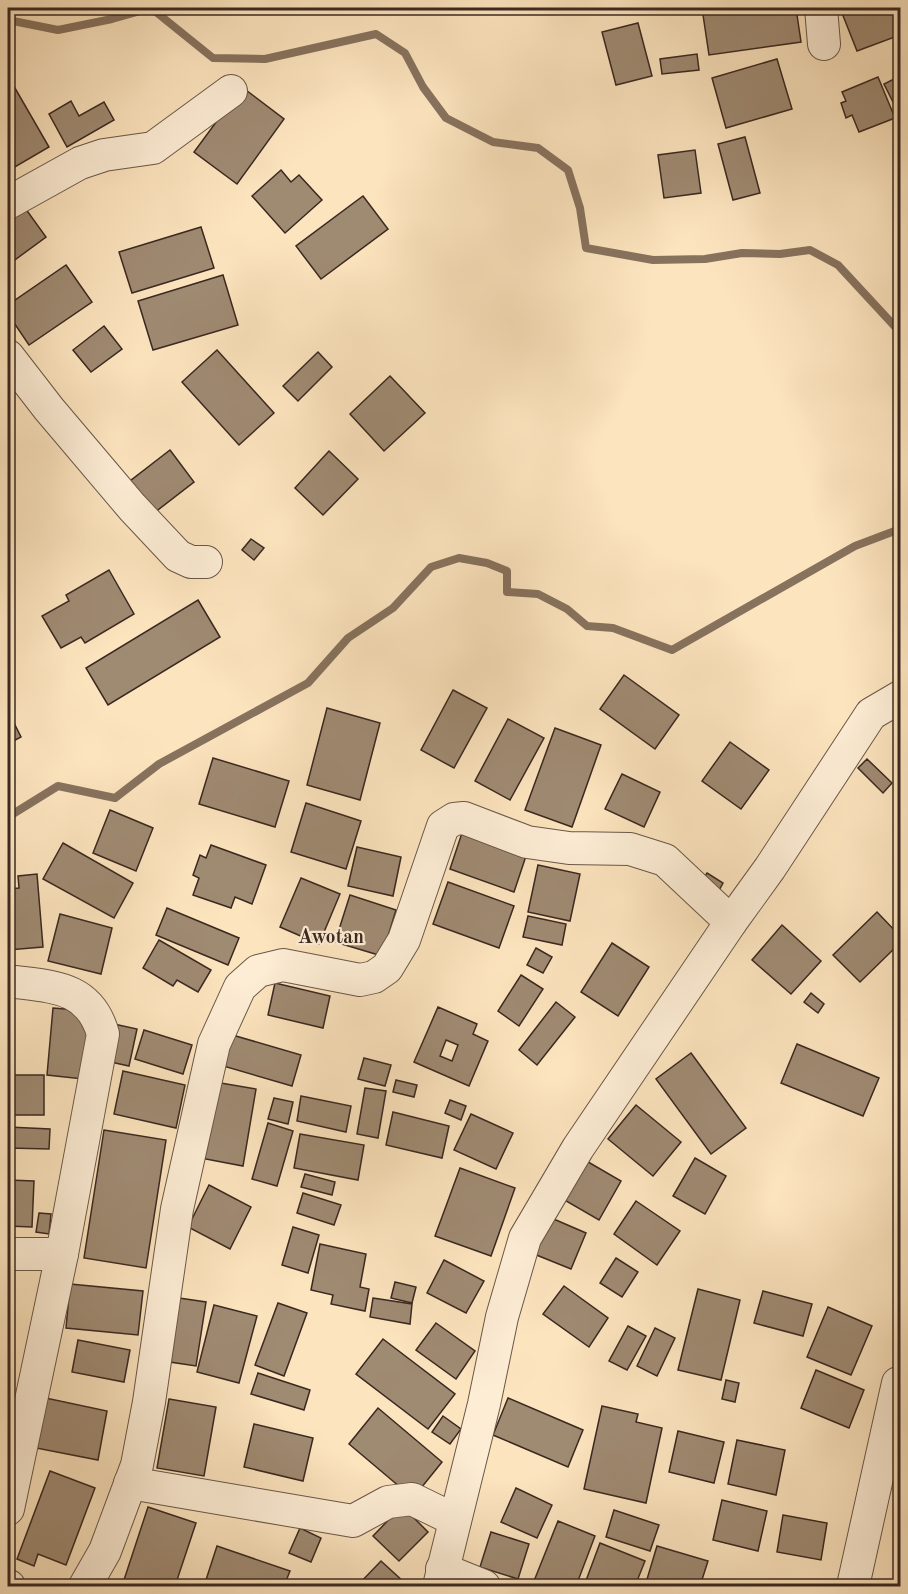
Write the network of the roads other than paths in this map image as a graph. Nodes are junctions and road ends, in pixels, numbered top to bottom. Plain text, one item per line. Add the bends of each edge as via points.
1 (821, 8) edge
2 (824, 44) dead end
3 (231, 92) dead end
4 (8, 203) edge
5 (8, 356) edge
6 (206, 562) dead end
7 (900, 697) edge
8 (731, 922) junction
9 (8, 981) edge
10 (8, 1254) edge
11 (62, 1254) junction
12 (898, 1383) dead end
13 (130, 1483) junction
14 (8, 1509) edge
15 (455, 1520) junction
16 (440, 1578) edge
17 (85, 1587) edge
18 (484, 1587) edge
19 (853, 1587) edge

1 - 2 street
3 - 4 street via 153,148 104,155 80,163
5 - 6 street via 132,507 178,556 191,562
7 - 8 street via 871,714
8 - 13 street via 665,860 630,849 569,848 527,842 464,818 454,819 443,826 404,940 387,968 360,980 283,965 258,971 240,987 213,1044 182,1187 149,1402
8 - 15 street via 578,1148 525,1238 502,1317
9 - 11 street via 63,989 87,1003 103,1034
10 - 11 street
11 - 14 street
12 - 19 street
13 - 15 street via 353,1521 388,1502 412,1499
13 - 17 street via 105,1551
15 - 16 street
16 - 18 street

